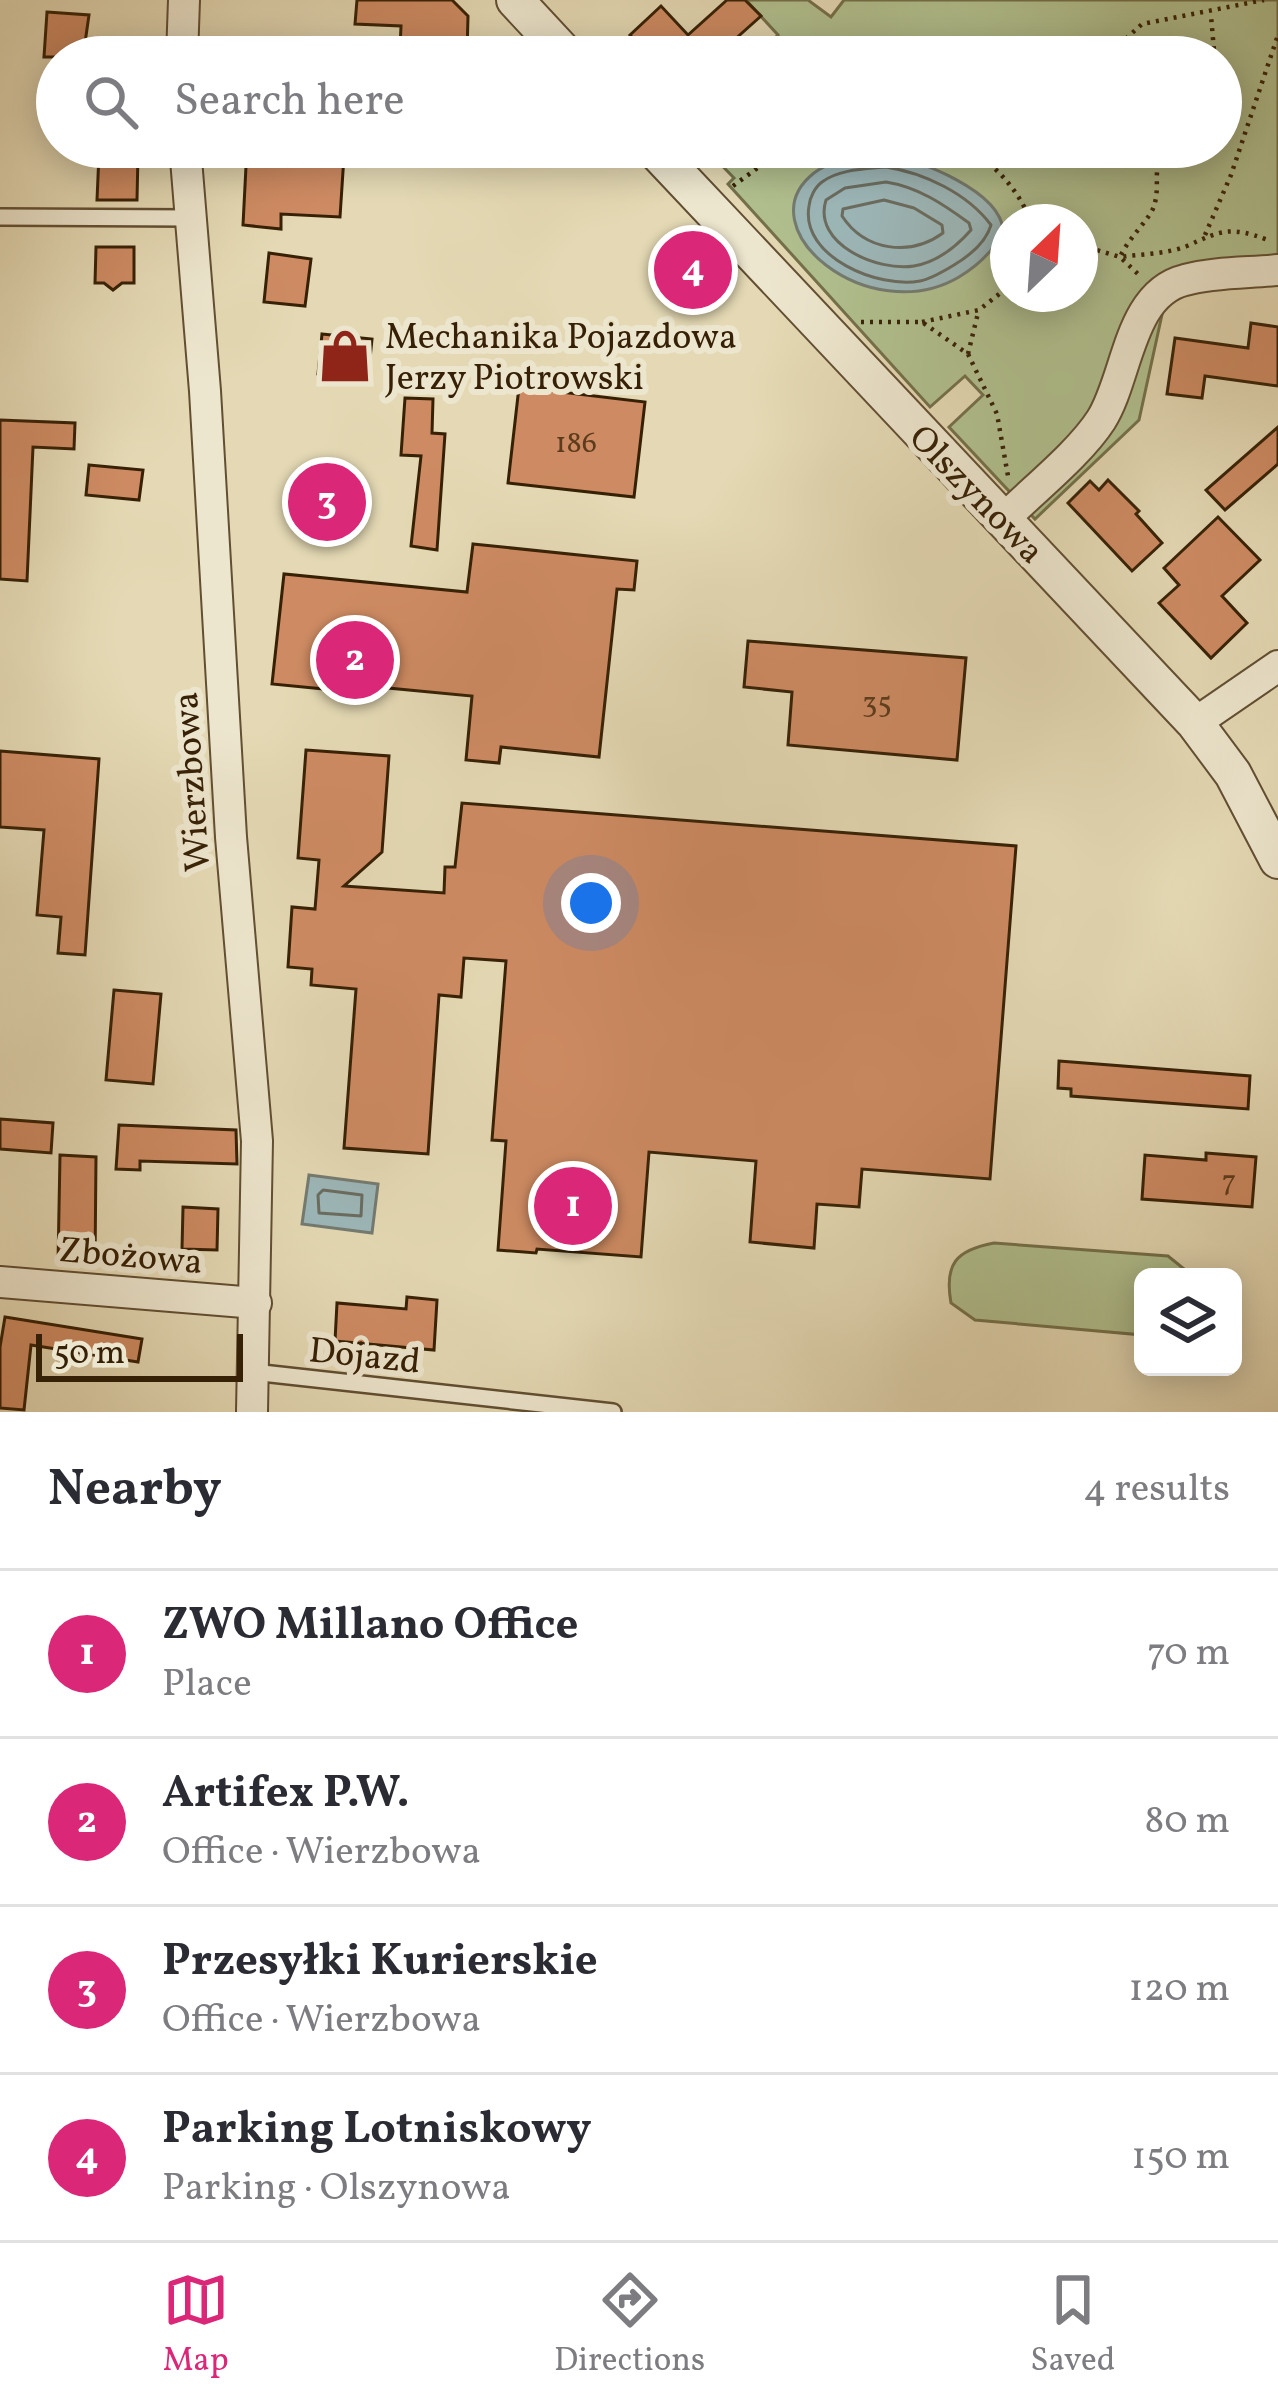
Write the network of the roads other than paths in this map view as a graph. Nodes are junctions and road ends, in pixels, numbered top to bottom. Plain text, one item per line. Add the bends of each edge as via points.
1 (184, 0) edge
2 (515, 0) edge
3 (183, 36) edge
4 (548, 36) edge
5 (186, 168) edge
6 (673, 168) edge
7 (0, 218) edge
8 (190, 218) junction
9 (1278, 270) edge
10 (1012, 512) junction
11 (1278, 666) edge
12 (1196, 723) junction
13 (1278, 860) edge
14 (0, 1282) edge
15 (256, 1304) junction
16 (253, 1372) junction
17 (252, 1412) edge
18 (614, 1412) edge

1 - 3 street
2 - 4 street
5 - 8 street, Wierzbowa
6 - 10 street, Olszynowa
7 - 8 lane
8 - 15 street, Wierzbowa via 255,1119
9 - 10 street via 1185,280 1159,295 1142,316 1098,425
10 - 12 street, Olszynowa
11 - 12 street
12 - 13 street, Olszynowa
14 - 15 street, Zbożowa
15 - 16 street, Wierzbowa
16 - 17 street, Wierzbowa
16 - 18 lane, Dojazd

